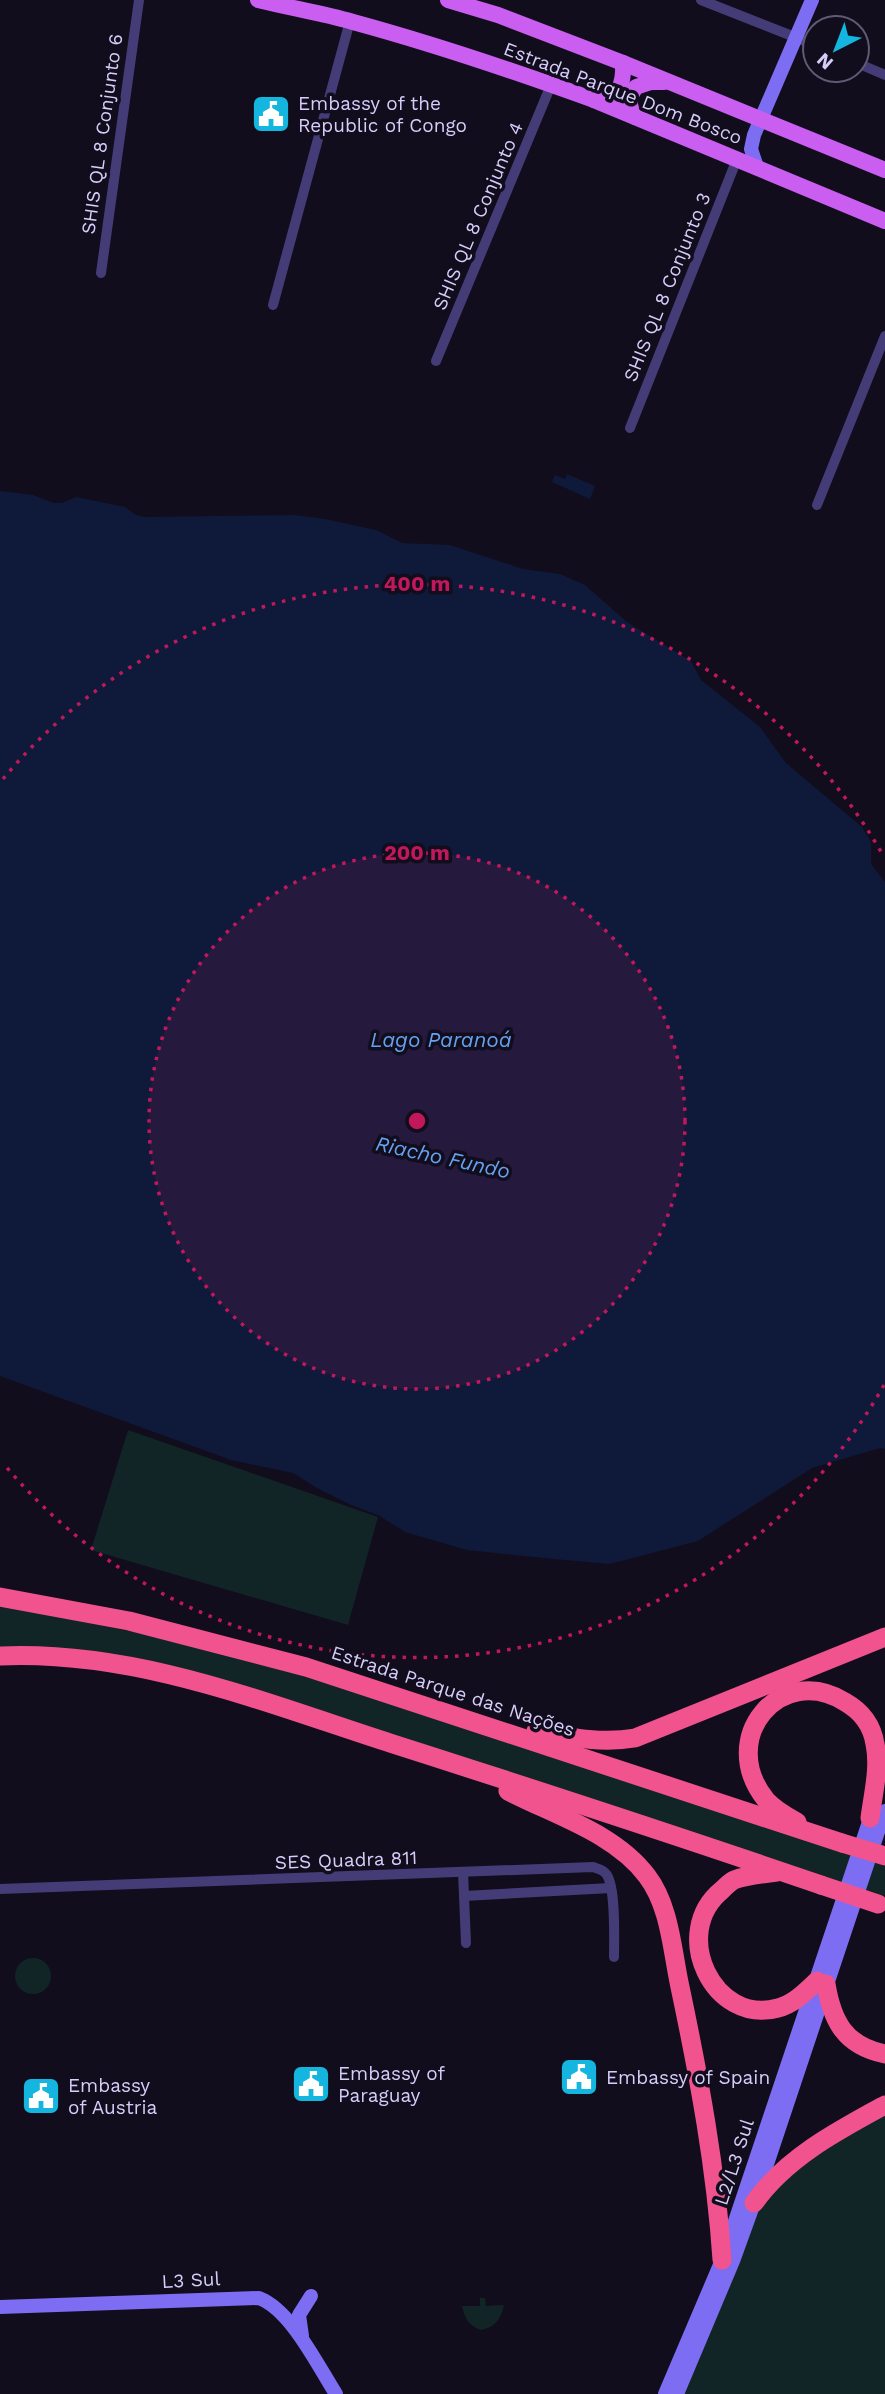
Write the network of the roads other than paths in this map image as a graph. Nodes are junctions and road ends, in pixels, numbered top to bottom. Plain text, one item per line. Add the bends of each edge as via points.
1 (139, 0) edge
2 (448, 0) edge
3 (701, 0) edge
4 (812, 0) edge
5 (262, 1) edge
6 (350, 21) junction
7 (796, 37) junction
8 (801, 39) edge
9 (623, 63) junction
10 (670, 82) junction
11 (551, 85) junction
12 (594, 100) junction
13 (635, 117) junction
14 (767, 121) junction
15 (737, 159) junction
16 (757, 167) junction
17 (885, 170) edge
18 (885, 221) edge
19 (101, 273) dead end
20 (273, 305) dead end
21 (885, 336) edge
22 (436, 361) dead end
23 (630, 428) dead end
24 (817, 505) dead end
25 (0, 1597) edge
26 (885, 1637) edge
27 (0, 1656) edge
28 (460, 1716) junction
29 (474, 1770) junction
30 (885, 1780) edge
31 (877, 1815) edge
32 (837, 1842) junction
33 (885, 1856) edge
34 (780, 1871) junction
35 (463, 1872) junction
36 (611, 1888) junction
37 (0, 1889) edge
38 (464, 1896) junction
39 (882, 1905) edge
40 (466, 1943) dead end
41 (614, 1957) dead end
42 (821, 1982) junction
43 (885, 2054) edge
44 (885, 2105) edge
45 (754, 2203) junction
46 (722, 2260) junction
47 (312, 2296) dead end
48 (0, 2307) edge
49 (303, 2341) junction
50 (336, 2394) edge
51 (665, 2394) edge
52 (677, 2394) edge

1 - 19 street, SHIS QL 8 Conjunto 6
2 - 9 main road, Estrada Parque Dom Bosco
3 - 7 street
4 - 7 main road
5 - 6 main road, Estrada Parque Dom Bosco
6 - 11 main road, Estrada Parque Dom Bosco
6 - 20 street
7 - 8 street
7 - 14 main road via 769,100
9 - 10 main road, Estrada Parque Dom Bosco
9 - 12 main road via 618,91
10 - 13 main road via 636,87 629,100
10 - 14 main road, Estrada Parque Dom Bosco
11 - 12 main road, Estrada Parque Dom Bosco
11 - 22 street, SHIS QL 8 Conjunto 4
12 - 13 main road, Estrada Parque Dom Bosco
13 - 15 main road, Estrada Parque Dom Bosco
14 - 16 main road via 754,135 751,149
14 - 17 main road, Estrada Parque Dom Bosco
15 - 16 main road, Estrada Parque Dom Bosco
15 - 23 street, SHIS QL 8 Conjunto 3
16 - 18 main road, Estrada Parque Dom Bosco
21 - 24 street
25 - 28 highway, Estrada Parque das Nações via 191,1636
26 - 28 highway via 635,1738 590,1740
27 - 29 highway via 61,1657 183,1677
28 - 32 highway, Estrada Parque das Nações
29 - 34 highway
29 - 46 highway via 616,1847 637,1864 658,1893 717,2186
30 - 31 main road, L2/L3 Sul
31 - 32 highway via 875,1742 857,1710 835,1696 811,1691 769,1706 750,1732 747,1752 759,1789 782,1813
31 - 42 main road, L2/L3 Sul
32 - 33 highway, Estrada Parque das Nações, bridge
34 - 39 highway, bridge
34 - 42 highway via 733,1880 712,1898 699,1921 699,1956 716,1986 747,2008 778,2008
35 - 36 street, SES Quadra 811 via 593,1867 603,1870
35 - 37 street, SES Quadra 811
35 - 38 street
36 - 38 street
36 - 41 street
38 - 40 street
42 - 43 highway via 838,2026 861,2046
42 - 45 main road, L2/L3 Sul
42 - 46 main road, L2/L3 Sul
44 - 45 highway via 783,2169
45 - 52 main road, L2/L3 Sul
46 - 51 main road, L2/L3 Sul
47 - 49 main road via 299,2315
48 - 49 main road, L3 Sul via 259,2298 280,2312
49 - 50 main road, L3 Sul

